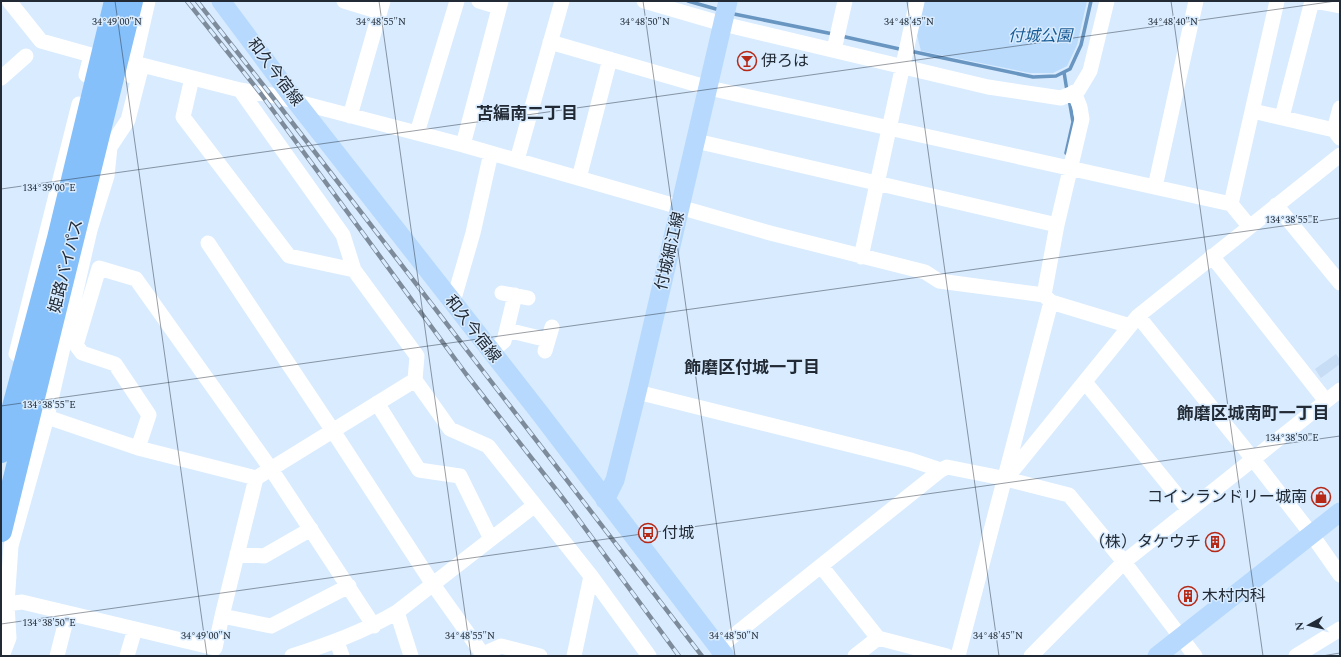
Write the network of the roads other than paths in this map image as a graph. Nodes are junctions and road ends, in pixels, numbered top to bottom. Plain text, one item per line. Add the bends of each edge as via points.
1 (8, 1) edge
2 (115, 1) edge
3 (132, 1) edge
4 (148, 1) edge
5 (221, 1) edge
6 (344, 1) edge
7 (457, 1) edge
8 (479, 1) edge
9 (562, 1) edge
10 (728, 1) edge
11 (845, 1) edge
12 (917, 1) edge
13 (1107, 1) edge
14 (1196, 1) edge
15 (1277, 1) edge
16 (1313, 1) edge
17 (653, 2) edge
18 (500, 4) edge
19 (1340, 6) edge
20 (382, 7) edge
21 (723, 24) junction
22 (550, 42) junction
23 (834, 50) junction
24 (26, 56) dead end
25 (610, 60) junction
26 (903, 66) junction
27 (1, 78) edge
28 (192, 78) junction
29 (709, 88) junction
30 (240, 90) junction
31 (1074, 92) junction
32 (297, 103) junction
33 (1340, 108) edge
34 (1253, 110) junction
35 (350, 116) junction
36 (1282, 117) junction
37 (889, 128) junction
38 (417, 133) junction
39 (1337, 134) edge
40 (696, 141) junction
41 (463, 145) junction
42 (110, 147) junction
43 (491, 153) junction
44 (1340, 155) edge
45 (517, 160) junction
46 (1070, 169) junction
47 (579, 178) junction
48 (878, 183) junction
49 (1155, 187) junction
50 (1231, 204) junction
51 (1276, 205) junction
52 (680, 207) junction
53 (1056, 225) junction
54 (1249, 226) junction
55 (208, 243) dead end
56 (862, 256) junction
57 (1212, 256) junction
58 (354, 270) junction
59 (81, 271) junction
60 (97, 276) junction
61 (1340, 283) edge
62 (515, 295) dead end
63 (1047, 298) junction
64 (453, 302) junction
65 (1134, 321) junction
66 (507, 330) junction
67 (548, 339) dead end
68 (491, 352) junction
69 (415, 380) junction
70 (1085, 382) junction
71 (1340, 390) edge
72 (637, 392) junction
73 (1326, 401) junction
74 (377, 404) junction
75 (2, 405) edge
76 (47, 417) junction
77 (333, 431) junction
78 (138, 448) junction
79 (1, 452) edge
80 (1253, 459) junction
81 (271, 469) junction
82 (941, 470) junction
83 (256, 478) junction
84 (1006, 479) junction
85 (605, 500) junction
86 (535, 506) junction
87 (1189, 510) junction
88 (1340, 512) edge
89 (311, 529) junction
90 (1, 531) edge
91 (1312, 535) junction
92 (491, 539) junction
93 (237, 554) junction
94 (1124, 562) junction
95 (821, 566) junction
96 (1340, 575) edge
97 (591, 576) junction
98 (432, 584) junction
99 (349, 586) junction
100 (4, 603) edge
101 (397, 612) junction
102 (68, 613) junction
103 (222, 616) junction
104 (374, 626) junction
105 (135, 628) junction
106 (1340, 630) edge
107 (1181, 637) junction
108 (878, 638) junction
109 (337, 642) junction
110 (722, 652) edge
111 (484, 655) edge
112 (2, 656) edge
113 (57, 656) edge
114 (127, 656) edge
115 (292, 656) edge
116 (342, 656) edge
117 (411, 656) edge
118 (540, 656) edge
119 (574, 656) edge
120 (649, 656) edge
121 (855, 656) edge
122 (947, 656) edge
123 (958, 656) edge
124 (1031, 656) edge
125 (1157, 656) edge
126 (1195, 656) edge
127 (1296, 656) edge

1 - 75 street via 41,41 91,55
2 - 79 highway, 姫路バイパス via 60,230
3 - 90 highway, 姫路バイパス
4 - 42 street via 123,112 116,122
5 - 32 main road, 和久今宿線
6 - 20 street
7 - 38 street
8 - 18 street
9 - 22 street
10 - 21 main road, 付城細江線
11 - 23 street
12 - 26 street
13 - 31 street via 1090,71 1078,91
14 - 49 street
15 - 34 street
16 - 19 street
16 - 36 street
17 - 21 street
18 - 41 street
20 - 35 street
21 - 23 street
21 - 29 main road, 付城細江線
22 - 25 street
22 - 45 street
23 - 26 street
24 - 27 street
25 - 29 street
25 - 47 street
26 - 31 street via 1010,91 1061,98
26 - 37 street
28 - 30 street
28 - 42 street via 142,65 128,120
28 - 58 street via 183,117 288,256
29 - 37 street
29 - 40 main road, 付城細江線
30 - 32 street via 271,95
30 - 58 street via 343,235
31 - 46 street via 1082,119
32 - 35 street
32 - 64 main road, 和久今宿線
33 - 39 street
34 - 36 street
34 - 50 street
35 - 38 street
36 - 39 street
37 - 46 street
37 - 48 street
38 - 41 street
40 - 48 street
40 - 52 main road, 付城細江線
41 - 43 street
42 - 59 street via 107,176 90,230
43 - 45 street
43 - 64 street via 473,233
44 - 51 street
45 - 47 street
46 - 49 street
46 - 53 street
47 - 52 street
48 - 53 street
48 - 56 street
49 - 50 street
50 - 54 street
51 - 54 street
51 - 61 street
52 - 56 street
52 - 72 main road, 付城細江線
53 - 63 street
54 - 57 street
55 - 77 street
56 - 63 street via 926,272 939,281
57 - 65 street
57 - 73 street
58 - 69 street via 417,356
59 - 60 street
59 - 76 street
60 - 78 street via 76,345 82,353 115,364 149,415
60 - 81 street via 99,268 136,279
62 - 66 street
63 - 65 street
63 - 84 street
64 - 68 main road, 和久今宿線
65 - 70 street
65 - 80 street
66 - 67 street
66 - 68 street via 504,340
68 - 85 main road, 和久今宿線
69 - 74 street
69 - 86 street via 450,429 488,446
70 - 84 street
70 - 87 street
71 - 73 street
72 - 82 street
72 - 85 main road, 付城細江線 via 615,480
73 - 80 street
74 - 77 street
74 - 92 street via 419,470 460,476
76 - 78 street
76 - 100 street via 11,546
77 - 81 street
77 - 98 street
78 - 83 street
80 - 87 street
80 - 91 street
81 - 83 street
81 - 89 street
82 - 84 street via 947,467
82 - 95 street
83 - 93 street
84 - 94 street via 1069,495
84 - 123 street
85 - 110 main road, 和久今宿線
86 - 92 street
86 - 97 street
87 - 94 street
88 - 91 main road
89 - 93 street via 264,556
89 - 99 street
91 - 96 street
91 - 107 main road
92 - 98 street
93 - 103 street
94 - 107 street
94 - 124 street
95 - 108 street
95 - 110 street
97 - 119 street
97 - 120 street
98 - 101 street
98 - 111 street
99 - 103 street via 271,626
99 - 104 street
100 - 102 street via 22,602
100 - 112 street via 9,638
101 - 104 street
101 - 117 street
102 - 105 street
102 - 113 street
103 - 105 street via 215,648
104 - 109 street
105 - 114 street
106 - 127 street
107 - 125 main road
107 - 126 street
108 - 121 street
108 - 122 street
109 - 115 street
109 - 116 street
111 - 118 street via 501,646

